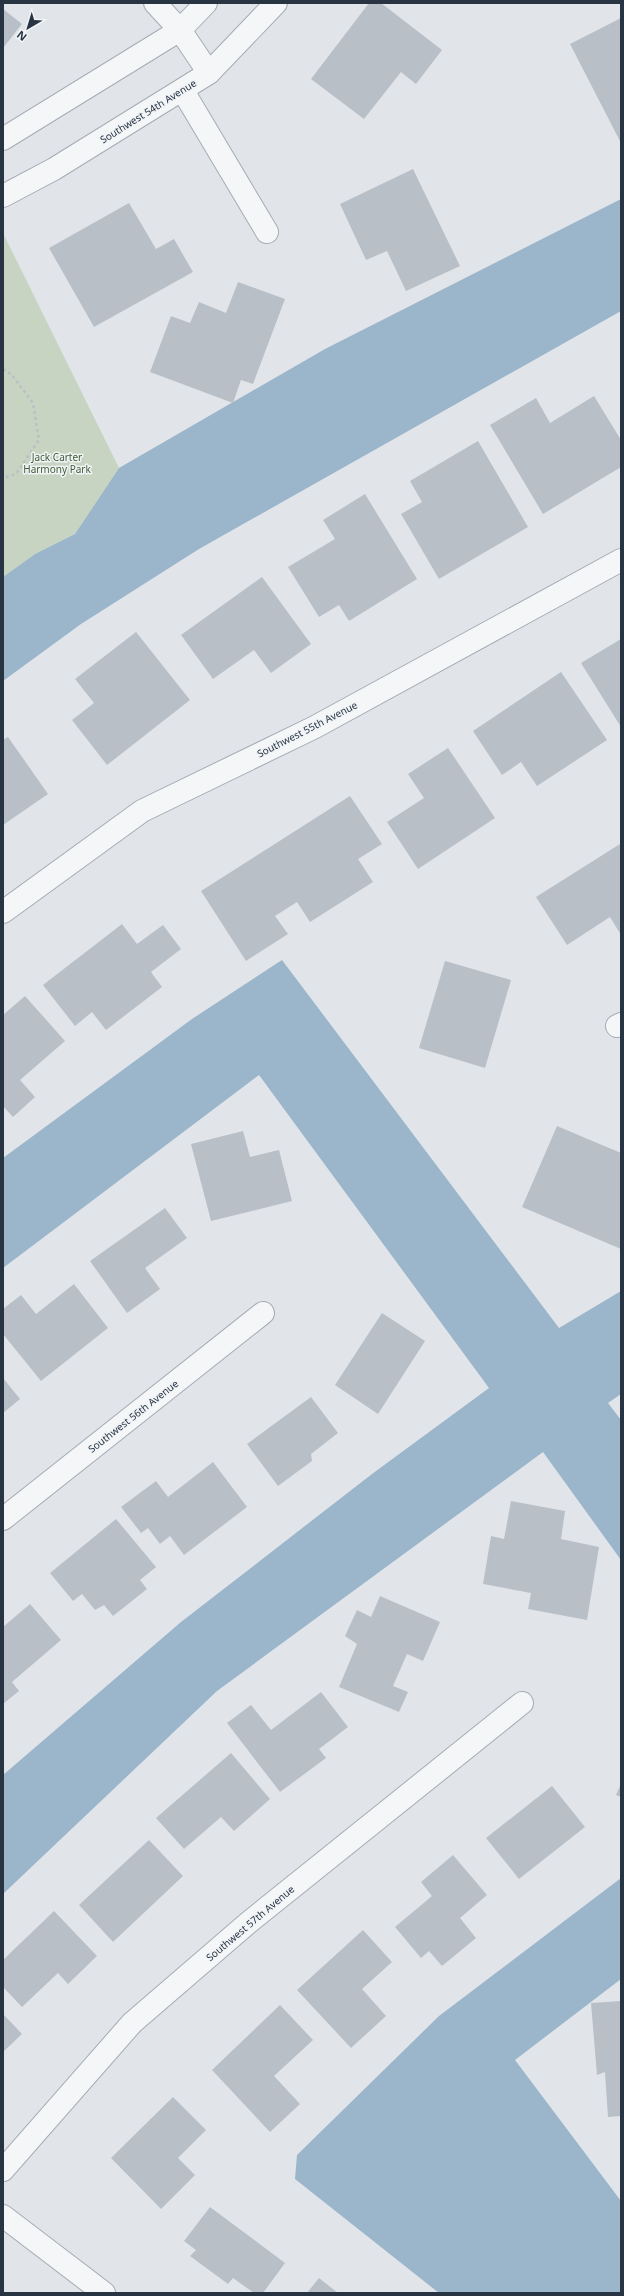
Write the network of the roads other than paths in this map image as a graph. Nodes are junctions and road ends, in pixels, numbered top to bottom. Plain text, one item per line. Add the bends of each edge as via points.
1 (155, 3) edge
2 (206, 3) edge
3 (276, 3) edge
4 (180, 30) junction
5 (209, 73) junction
6 (183, 91) junction
7 (3, 139) edge
8 (3, 196) edge
9 (267, 232) dead end
10 (621, 560) edge
11 (3, 912) edge
12 (263, 1313) dead end
13 (3, 1519) edge
14 (522, 1703) dead end
15 (3, 2170) edge
16 (3, 2216) edge
17 (104, 2293) edge

1 - 4 street
2 - 4 street
3 - 5 street, Southwest 54th Avenue
4 - 5 street
4 - 7 street
5 - 6 street, Southwest 54th Avenue
6 - 8 street, Southwest 54th Avenue via 54,169
6 - 9 street
10 - 11 street, Southwest 55th Avenue via 315,727 142,811
12 - 13 street, Southwest 56th Avenue
14 - 15 street, Southwest 57th Avenue via 248,1923 132,2023
16 - 17 street

